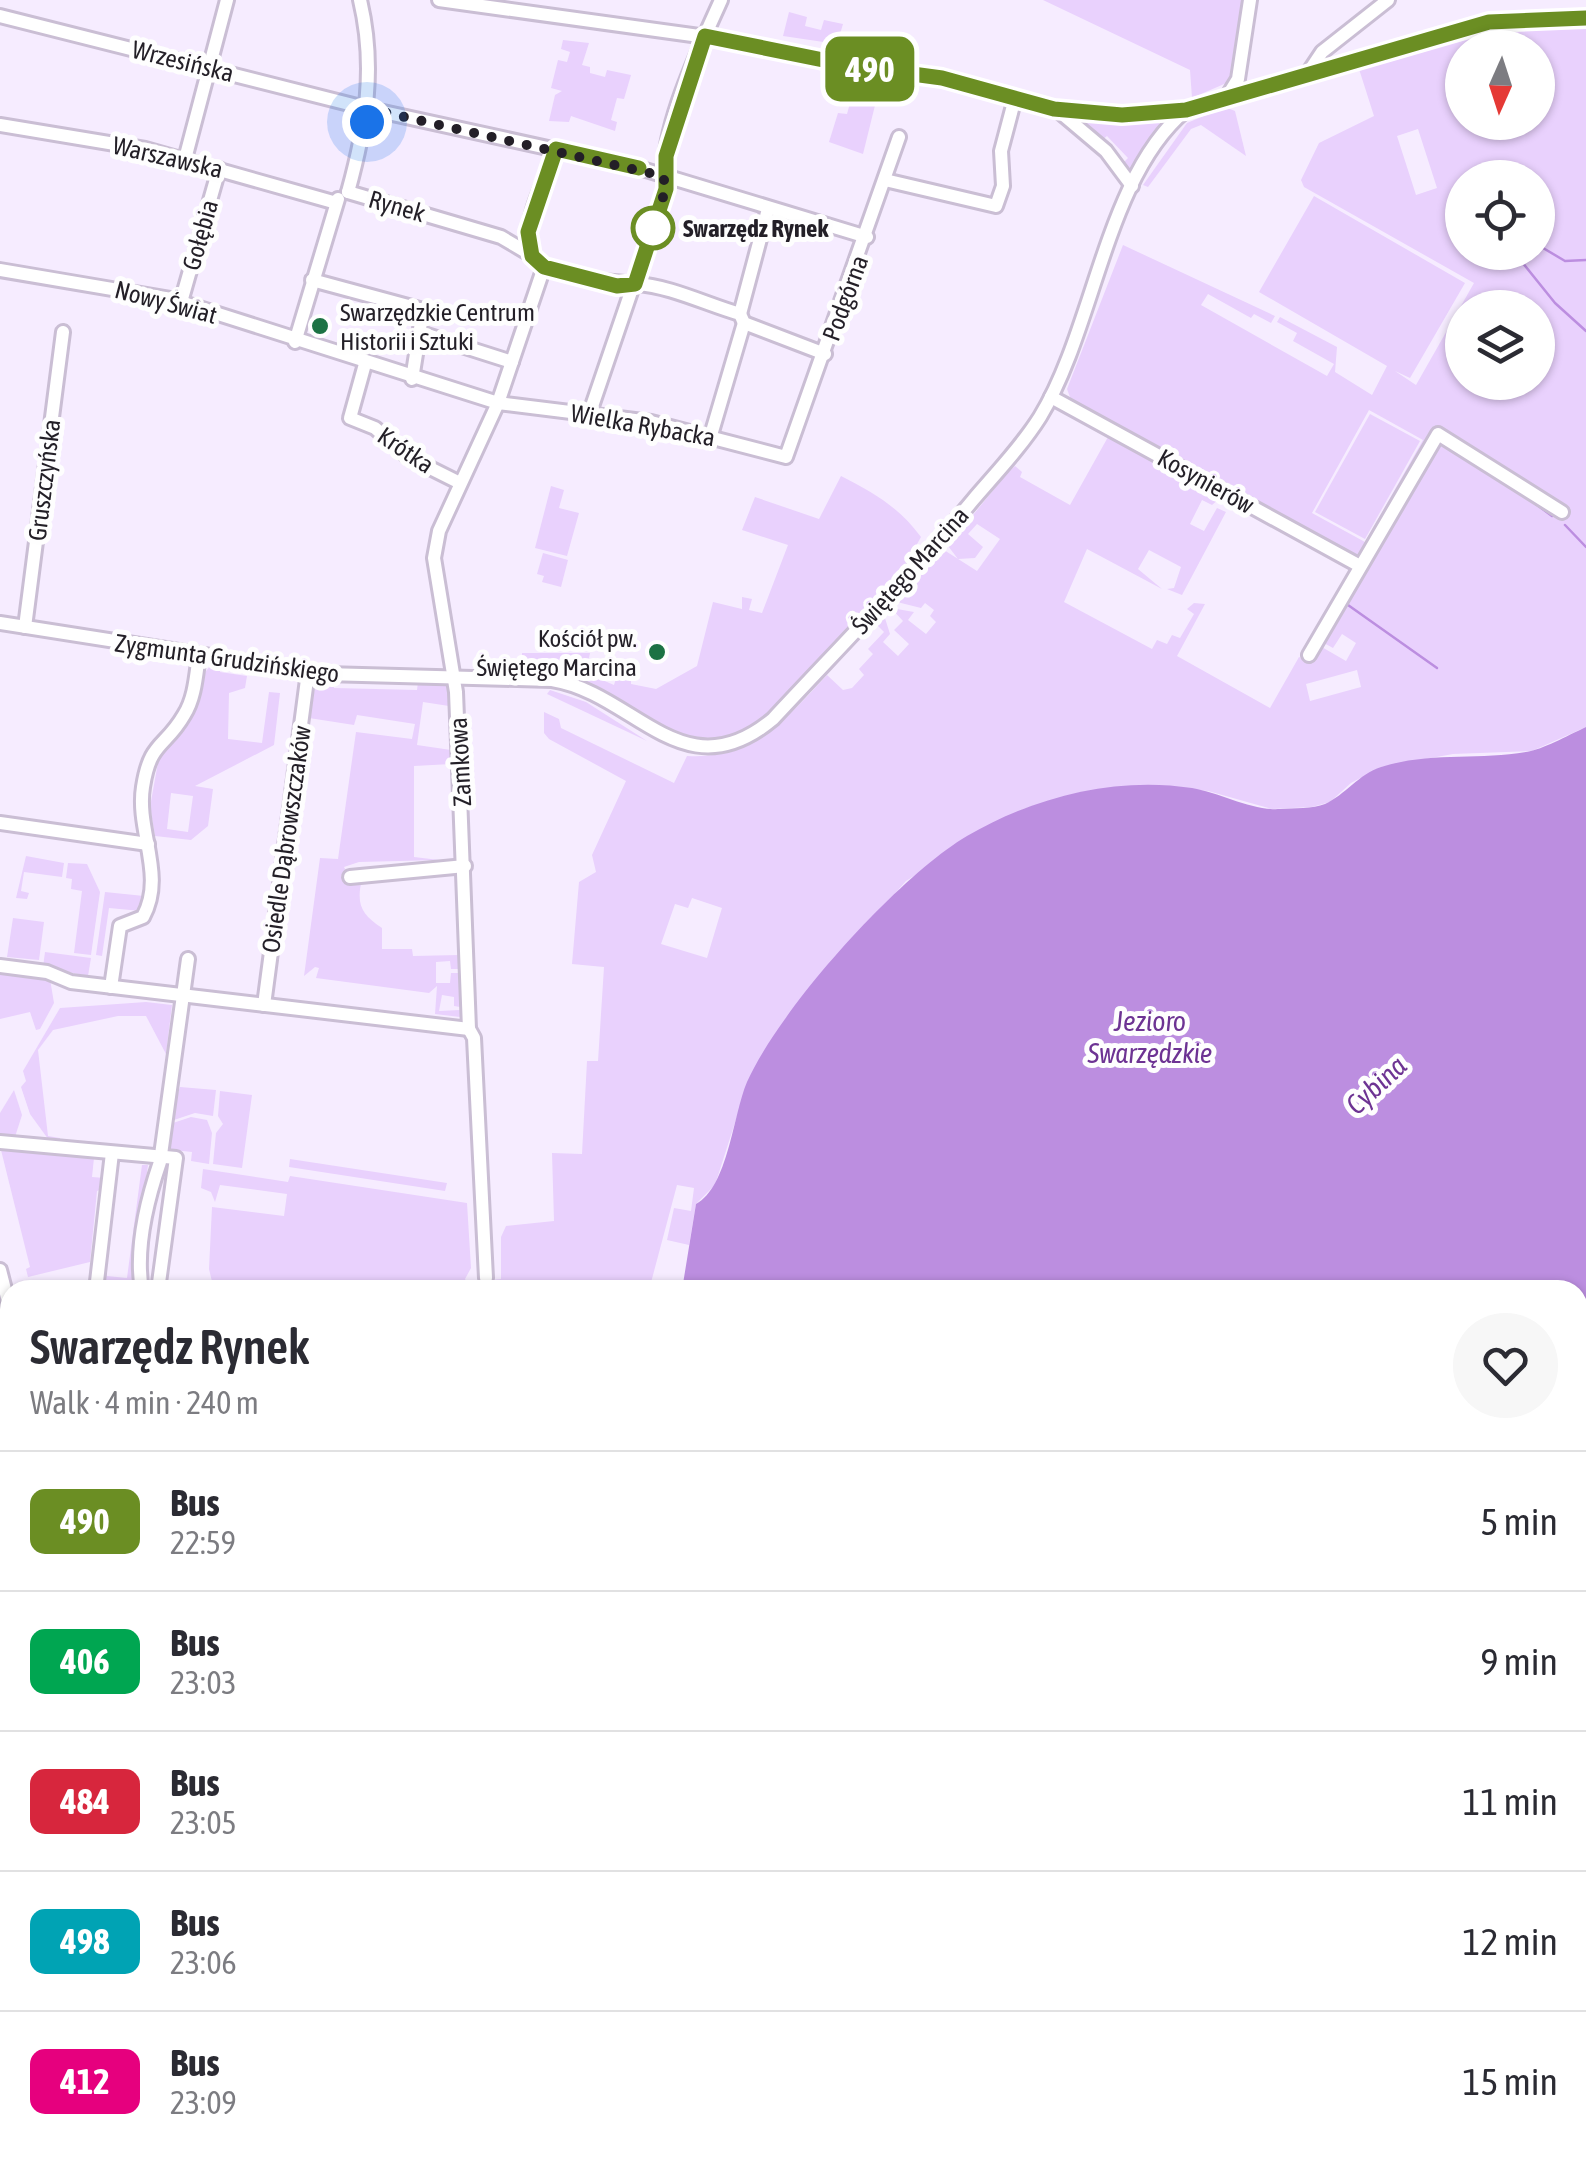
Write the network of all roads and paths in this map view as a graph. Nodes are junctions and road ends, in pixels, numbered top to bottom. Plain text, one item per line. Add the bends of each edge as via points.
1 (227, 0) edge
2 (360, 0) edge
3 (439, 0) edge
4 (721, 0) edge
5 (1250, 0) edge
6 (1388, 0) edge
7 (0, 16) edge
8 (1586, 18) edge
9 (705, 36) junction
10 (208, 67) junction
11 (1306, 76) junction
12 (1015, 98) junction
13 (1225, 98) junction
14 (365, 108) junction
15 (1054, 109) junction
16 (1186, 110) junction
17 (0, 126) edge
18 (899, 136) dead end
19 (556, 149) junction
20 (185, 159) junction
21 (218, 168) junction
22 (663, 176) junction
23 (885, 180) junction
24 (1132, 186) junction
25 (348, 192) junction
26 (334, 202) junction
27 (768, 209) junction
28 (867, 237) junction
29 (532, 256) junction
30 (544, 267) junction
31 (0, 270) edge
32 (312, 280) junction
33 (635, 284) junction
34 (182, 302) junction
35 (742, 319) junction
36 (63, 332) dead end
37 (421, 332) junction
38 (295, 342) junction
39 (825, 354) junction
40 (512, 362) junction
41 (366, 364) junction
42 (412, 378) junction
43 (1051, 396) junction
44 (498, 403) junction
45 (588, 415) junction
46 (711, 435) junction
47 (786, 457) joint
48 (460, 482) junction
49 (1562, 512) dead end
50 (1360, 566) junction
51 (0, 624) edge
52 (25, 628) junction
53 (199, 655) junction
54 (1309, 655) dead end
55 (308, 672) junction
56 (454, 678) junction
57 (0, 823) edge
58 (148, 844) junction
59 (465, 866) junction
60 (350, 876) dead end
61 (188, 959) dead end
62 (0, 966) edge
63 (111, 987) junction
64 (184, 997) junction
65 (264, 1004) junction
66 (472, 1033) junction
67 (0, 1142) edge
68 (112, 1153) junction
69 (160, 1156) junction
70 (486, 1278) dead end
71 (97, 1280) edge
72 (141, 1280) edge
73 (159, 1280) edge

1 - 10 street
2 - 14 street, Rynek via 370,51
3 - 9 street
4 - 9 street
5 - 13 street via 1237,84
6 - 11 street via 1322,52
7 - 10 street, Wrzesińska
8 - 11 street via 1489,22
9 - 12 street via 942,78
9 - 22 street
10 - 14 street, Wrzesińska
10 - 20 street
11 - 13 street
12 - 15 street
12 - 23 street via 1002,151 1004,186 994,206
13 - 16 street
14 - 19 street
14 - 25 street, Rynek via 367,126
15 - 16 street via 1106,115
15 - 24 street via 1106,151
16 - 24 street, Świętego Marcina via 1162,134
17 - 20 street, Warszawska
18 - 23 street, Podgórna
19 - 22 street
19 - 29 street via 528,232
20 - 21 street, Warszawska
21 - 26 street, Warszawska
21 - 34 street, Gołębia
22 - 27 street
22 - 33 street via 666,189
23 - 28 street, Podgórna
24 - 43 street, Świętego Marcina
25 - 26 street
25 - 29 street, Rynek via 501,237
26 - 32 street
27 - 28 street
27 - 35 street
28 - 39 street, Podgórna
29 - 30 street, Rynek
30 - 33 street via 617,286
30 - 40 street, Zamkowa
31 - 34 street, Nowy Świat
32 - 37 street via 423,310
32 - 38 street
33 - 35 street
33 - 45 street
34 - 38 street, Nowy Świat
35 - 39 street
35 - 46 street
36 - 52 street, Gruszczyńska
37 - 40 street
37 - 42 street
38 - 41 street, Nowy Świat
39 - 47 street, Podgórna
40 - 44 street, Zamkowa
41 - 42 street, Nowy Świat
41 - 48 street, Krótka via 350,418
42 - 44 street, Wielka Rybacka
43 - 50 street, Kosynierów
43 - 56 street, Świętego Marcina via 933,548 773,720 742,739 709,747 681,744 562,682
44 - 45 street, Wielka Rybacka
44 - 48 street, Zamkowa
45 - 46 street, Wielka Rybacka
46 - 47 street, Wielka Rybacka
48 - 56 street, Zamkowa via 439,531 434,565
49 - 50 street via 1438,434
50 - 54 street
51 - 52 street, Zygmunta Grudzińskiego
52 - 53 street, Zygmunta Grudzińskiego
53 - 55 street, Zygmunta Grudzińskiego
53 - 58 street via 185,715 149,760 142,805
55 - 56 street, Zygmunta Grudzińskiego
55 - 65 street, Osiedle Dąbrowszczaków
56 - 59 street, Zamkowa
57 - 58 street
58 - 63 street via 153,863 146,910 120,926
59 - 60 street
59 - 66 street, Zamkowa
61 - 64 street
62 - 63 street
63 - 64 street
64 - 65 street
64 - 69 street
65 - 66 street
66 - 70 street, Zamkowa
67 - 68 street
68 - 69 street
68 - 71 street
69 - 72 street
69 - 73 street via 176,1158

